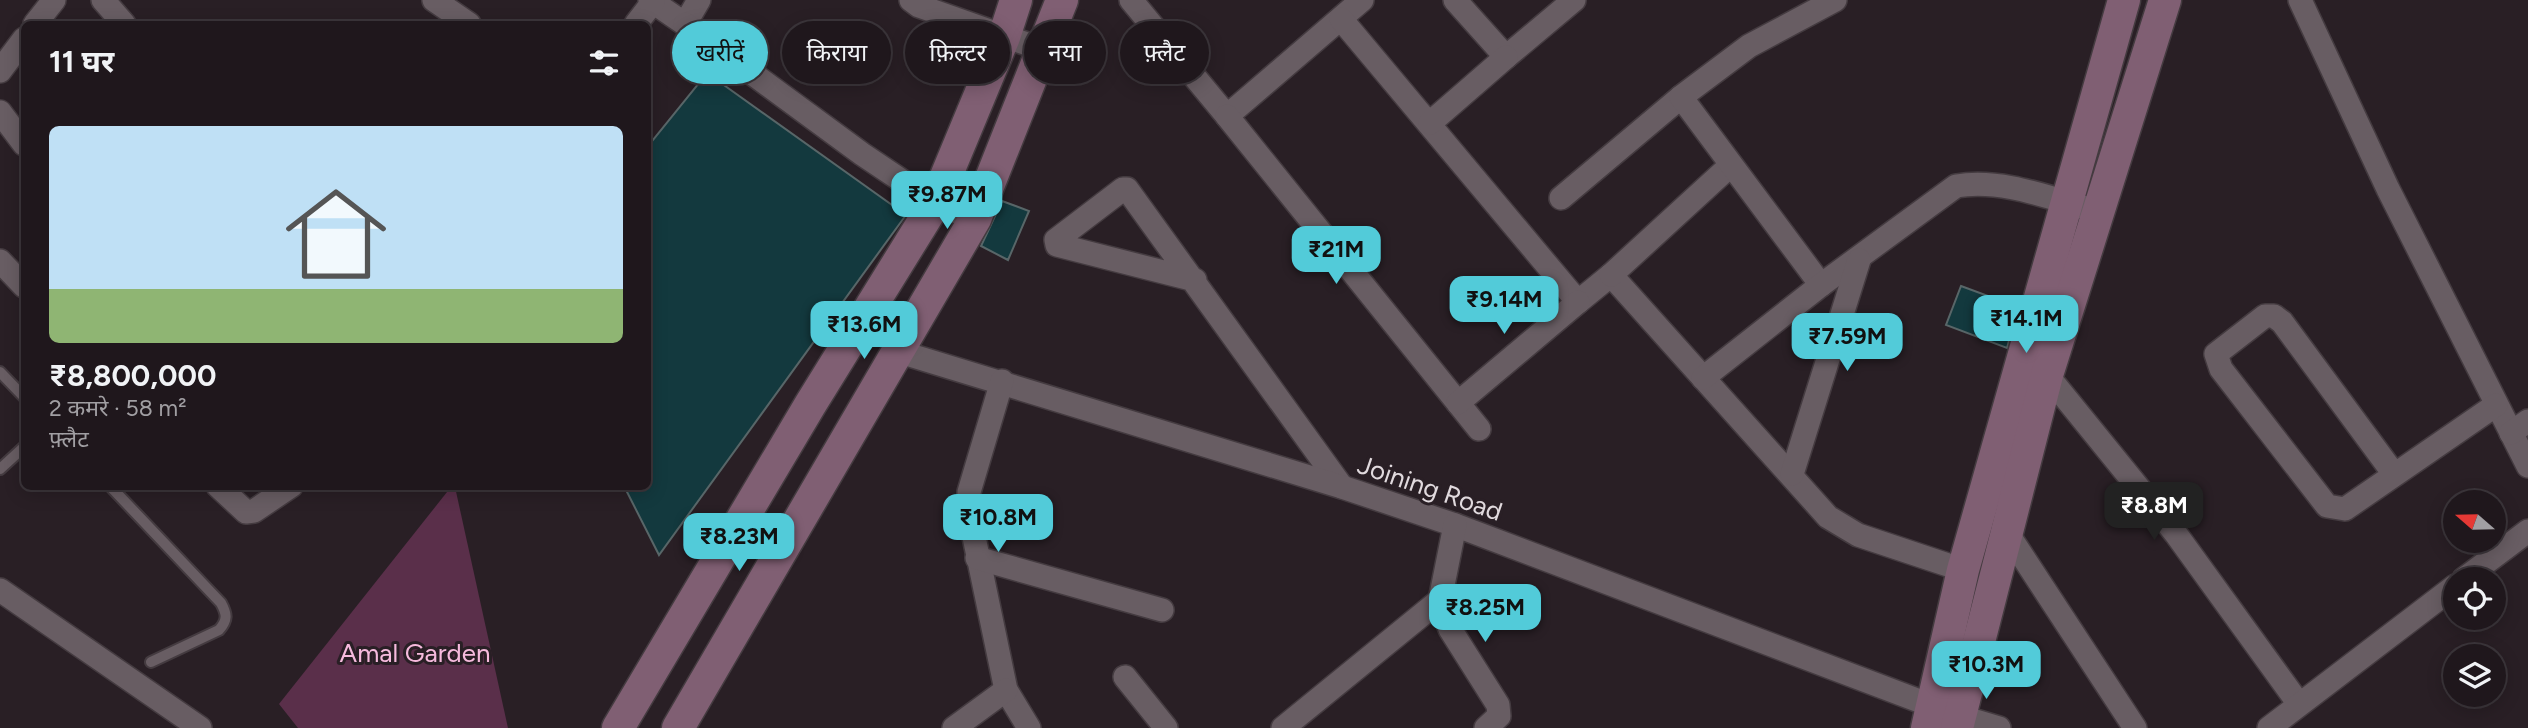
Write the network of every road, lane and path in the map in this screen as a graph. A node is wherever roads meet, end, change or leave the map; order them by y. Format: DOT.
graph roads {
  1 [pos="54,0"];
  2 [pos="103,0"];
  3 [pos="434,0"];
  4 [pos="699,0"];
  5 [pos="911,0"];
  6 [pos="1016,0"];
  7 [pos="1062,0"];
  8 [pos="1131,0"];
  9 [pos="1362,0"];
  10 [pos="1455,0"];
  11 [pos="1574,0"];
  12 [pos="1835,0"];
  13 [pos="2124,0"];
  14 [pos="2165,0"];
  15 [pos="2300,0"];
  16 [pos="652,1"];
  17 [pos="1341,19"];
  18 [pos="37,21"];
  19 [pos="121,21"];
  20 [pos="465,21"];
  21 [pos="638,21"];
  22 [pos="681,21"];
  23 [pos="687,21"];
  24 [pos="960,21"];
  25 [pos="1009,21"];
  26 [pos="1054,21"];
  27 [pos="21,43"];
  28 [pos="1506,57"];
  29 [pos="0,71"];
  30 [pos="767,84"];
  31 [pos="984,84"];
  32 [pos="1030,84"];
  33 [pos="1681,97"];
  34 [pos="0,112"];
  35 [pos="1227,116"];
  36 [pos="1430,123"];
  37 [pos="21,140"];
  38 [pos="1731,165"];
  39 [pos="1561,198"];
  40 [pos="934,203"];
  41 [pos="2066,203"];
  42 [pos="2097,211"];
  43 [pos="975,219"];
  44 [pos="1859,260"];
  45 [pos="0,261"];
  46 [pos="1611,275"];
  47 [pos="1195,280"];
  48 [pos="21,283"];
  49 [pos="1821,285"];
  50 [pos="1578,302"];
  51 [pos="900,352"];
  52 [pos="2034,369"];
  53 [pos="0,372"];
  54 [pos="1703,378"];
  55 [pos="1002,381"];
  56 [pos="21,394"];
  57 [pos="1458,402"];
  58 [pos="810,405"];
  59 [pos="2496,405"];
  60 [pos="2519,427"];
  61 [pos="1479,429"];
  62 [pos="853,431"];
  63 [pos="21,450"];
  64 [pos="2528,466"];
  65 [pos="0,469"];
  66 [pos="1792,474"];
  67 [pos="2394,474"];
  68 [pos="1342,487"];
  69 [pos="114,490"];
  70 [pos="222,490"];
  71 [pos="285,490"];
  72 [pos="1455,525"];
  73 [pos="2006,531"];
  74 [pos="2528,531"];
  75 [pos="731,537"];
  76 [pos="976,558"];
  77 [pos="775,565"];
  78 [pos="2480,567"];
  79 [pos="1963,570"];
  80 [pos="0,590"];
  81 [pos="2443,595"];
  82 [pos="1440,600"];
  83 [pos="1162,610"];
  84 [pos="151,663"];
  85 [pos="1125,677"];
  86 [pos="1006,690"];
  87 [pos="2299,704"];
  88 [pos="1948,721"];
  89 [pos="200,728"];
  90 [pos="618,728"];
  91 [pos="678,728"];
  92 [pos="954,728"];
  93 [pos="1029,728"];
  94 [pos="1166,728"];
  95 [pos="1283,728"];
  96 [pos="1486,728"];
  97 [pos="1999,728"];
  98 [pos="2135,728"];
  99 [pos="2269,728"];
  1 -- 18 [label="street"];
  2 -- 19 [label="street"];
  3 -- 20 [label="street"];
  4 -- 23 [label="street"];
  5 -- 24 [label="street"];
  6 -- 25 [label="street"];
  7 -- 26 [label="street"];
  8 -- 35 [label="street"];
  9 -- 17 [label="street"];
  10 -- 28 [label="street"];
  11 -- 28 [label="street"];
  12 -- 33 [label="street"];
  13 -- 41 [label="street"];
  14 -- 42 [label="street"];
  15 -- 59 [label="street"];
  16 -- 21 [label="street"];
  16 -- 22 [label="street"];
  17 -- 35 [label="street"];
  17 -- 36 [label="street"];
  27 -- 29 [label="street"];
  28 -- 36 [label="street"];
  30 -- 40 [label="street"];
  31 -- 40 [label="street"];
  32 -- 43 [label="street"];
  33 -- 38 [label="street"];
  33 -- 39 [label="street"];
  34 -- 37 [label="street"];
  35 -- 57 [label="street"];
  36 -- 50 [label="street"];
  38 -- 46 [label="street"];
  38 -- 49 [label="street"];
  40 -- 43 [label="street"];
  40 -- 58 [label="street"];
  41 -- 42 [label="street"];
  41 -- 44 [label="street"];
  41 -- 52 [label="street"];
  42 -- 52 [label="street"];
  43 -- 51 [label="street"];
  44 -- 49 [label="street"];
  44 -- 66 [label="street"];
  45 -- 48 [label="street"];
  46 -- 50 [label="street"];
  46 -- 54 [label="street"];
  47 -- 47 [label="street"];
  47 -- 68 [label="street"];
  49 -- 54 [label="street"];
  50 -- 57 [label="street"];
  51 -- 55 [label="street, Joining Road"];
  51 -- 62 [label="street"];
  52 -- 73 [label="street"];
  52 -- 79 [label="street"];
  52 -- 87 [label="street"];
  53 -- 56 [label="lane"];
  54 -- 66 [label="street"];
  55 -- 68 [label="street, Joining Road"];
  55 -- 76 [label="street"];
  57 -- 61 [label="street"];
  58 -- 62 [label="street"];
  58 -- 75 [label="street"];
  59 -- 60 [label="street"];
  59 -- 67 [label="street"];
  60 -- 64 [label="street"];
  62 -- 77 [label="street"];
  63 -- 65 [label="lane"];
  66 -- 79 [label="street"];
  67 -- 67 [label="street"];
  68 -- 72 [label="street, Joining Road"];
  69 -- 84 [label="lane"];
  70 -- 71 [label="street"];
  72 -- 82 [label="street"];
  72 -- 88 [label="street, Joining Road"];
  73 -- 88 [label="street"];
  73 -- 98 [label="street"];
  74 -- 78 [label="street"];
  75 -- 77 [label="street"];
  75 -- 90 [label="street"];
  76 -- 83 [label="street"];
  76 -- 86 [label="street"];
  77 -- 91 [label="street"];
  79 -- 88 [label="street"];
  80 -- 89 [label="street"];
  81 -- 87 [label="street"];
  82 -- 95 [label="street"];
  82 -- 96 [label="street"];
  85 -- 94 [label="street"];
  86 -- 92 [label="street"];
  86 -- 93 [label="street"];
  87 -- 99 [label="street"];
  88 -- 97 [label="street, Joining Road"];
}
